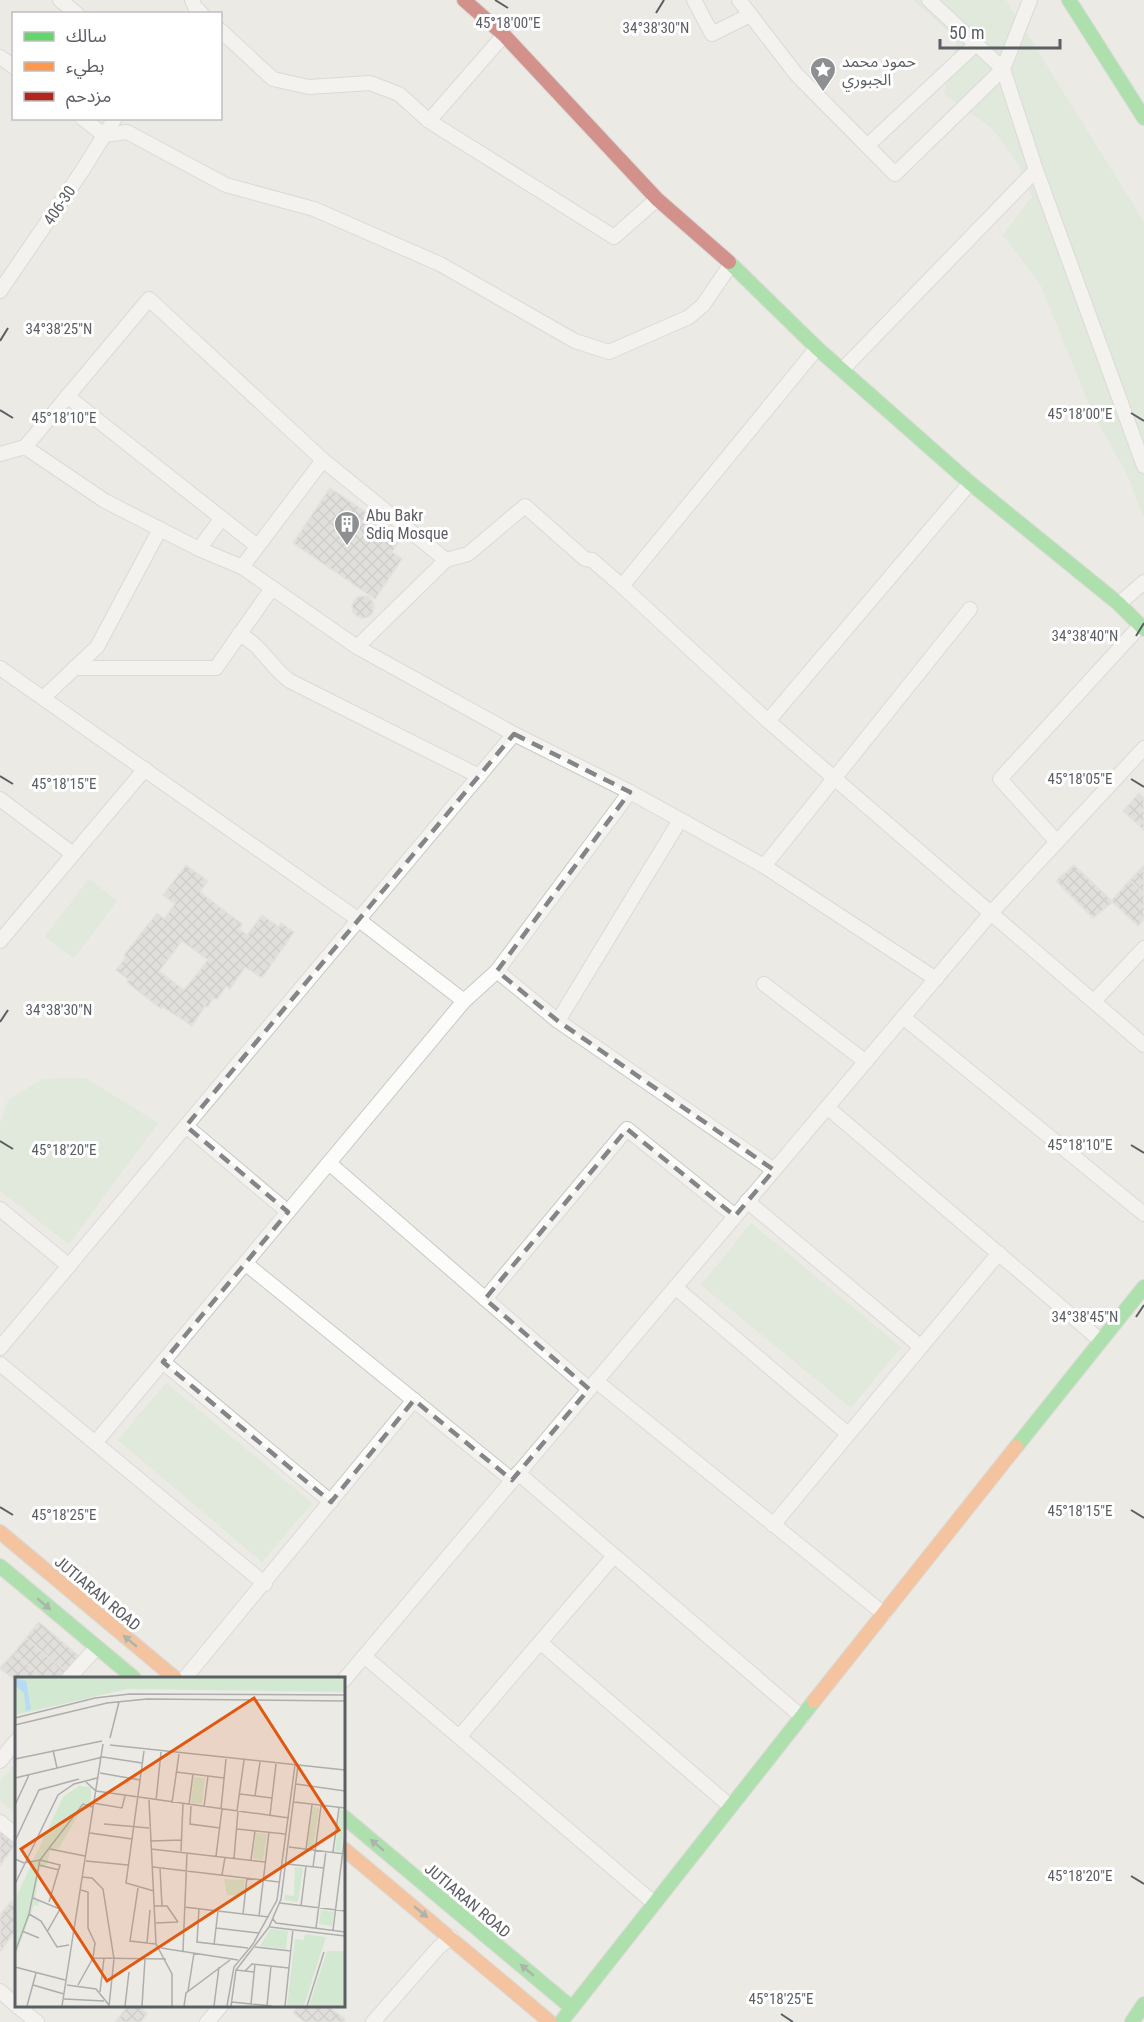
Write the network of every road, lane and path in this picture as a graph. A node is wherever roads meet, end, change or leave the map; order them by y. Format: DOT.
graph roads {
  1 [pos="60,0"];
  2 [pos="464,0"];
  3 [pos="694,0"];
  4 [pos="739,0"];
  5 [pos="929,0"];
  6 [pos="1030,0"];
  7 [pos="1069,0"];
  8 [pos="74,12"];
  9 [pos="750,15"];
  10 [pos="222,32"];
  11 [pos="504,35"];
  12 [pos="976,44"];
  13 [pos="0,57"];
  14 [pos="12,66"];
  15 [pos="1003,69"];
  16 [pos="1144,118"];
  17 [pos="85,120"];
  18 [pos="114,120"];
  19 [pos="429,121"];
  20 [pos="104,135"];
  21 [pos="867,146"];
  22 [pos="1036,170"];
  23 [pos="657,199"];
  24 [pos="731,264"];
  25 [pos="0,291"];
  26 [pos="817,348"];
  27 [pos="842,370"];
  28 [pos="68,396"];
  29 [pos="25,447"];
  30 [pos="0,454"];
  31 [pos="323,460"];
  32 [pos="1144,466"];
  33 [pos="970,483"];
  34 [pos="222,518"];
  35 [pos="160,529"];
  36 [pos="257,546"];
  37 [pos="199,549"];
  38 [pos="446,560"];
  39 [pos="242,567"];
  40 [pos="1144,582"];
  41 [pos="622,586"];
  42 [pos="272,588"];
  43 [pos="1119,604"];
  44 [pos="970,609"];
  45 [pos="1142,627"];
  46 [pos="239,634"];
  47 [pos="357,647"];
  48 [pos="0,668"];
  49 [pos="74,668"];
  50 [pos="43,698"];
  51 [pos="768,721"];
  52 [pos="514,734"];
  53 [pos="1144,748"];
  54 [pos="145,769"];
  55 [pos="479,776"];
  56 [pos="834,777"];
  57 [pos="630,792"];
  58 [pos="0,799"];
  59 [pos="681,820"];
  60 [pos="1057,842"];
  61 [pos="74,854"];
  62 [pos="764,866"];
  63 [pos="991,913"];
  64 [pos="359,920"];
  65 [pos="0,941"];
  66 [pos="1144,948"];
  67 [pos="497,971"];
  68 [pos="936,979"];
  69 [pos="764,984"];
  70 [pos="464,1001"];
  71 [pos="1094,1001"];
  72 [pos="903,1017"];
  73 [pos="558,1021"];
  74 [pos="1144,1045"];
  75 [pos="866,1062"];
  76 [pos="827,1107"];
  77 [pos="186,1126"];
  78 [pos="329,1163"];
  79 [pos="774,1170"];
  80 [pos="747,1202"];
  81 [pos="0,1209"];
  82 [pos="288,1212"];
  83 [pos="1144,1214"];
  84 [pos="735,1216"];
  85 [pos="999,1253"];
  86 [pos="245,1263"];
  87 [pos="69,1266"];
  88 [pos="675,1287"];
  89 [pos="1144,1287"];
  90 [pos="485,1299"];
  91 [pos="1101,1341"];
  92 [pos="921,1347"];
  93 [pos="0,1348"];
  94 [pos="163,1362"];
  95 [pos="0,1364"];
  96 [pos="592,1385"];
  97 [pos="414,1400"];
  98 [pos="848,1434"];
  99 [pos="95,1443"];
  100 [pos="515,1477"];
  101 [pos="331,1503"];
  102 [pos="773,1525"];
  103 [pos="0,1532"];
  104 [pos="614,1556"];
  105 [pos="0,1566"];
  106 [pos="265,1584"];
  107 [pos="884,1614"];
  108 [pos="541,1643"];
  109 [pos="96,1648"];
  110 [pos="364,1656"];
  111 [pos="70,1677"];
  112 [pos="133,1677"];
  113 [pos="174,1677"];
  114 [pos="186,1677"];
  115 [pos="345,1679"];
  116 [pos="802,1717"];
  117 [pos="459,1737"];
  118 [pos="15,1743"];
  119 [pos="0,1761"];
  120 [pos="730,1806"];
  121 [pos="345,1818"];
  122 [pos="0,1822"];
  123 [pos="15,1834"];
  124 [pos="345,1853"];
  125 [pos="654,1903"];
  126 [pos="451,1937"];
  127 [pos="0,1991"];
  128 [pos="15,2003"];
  129 [pos="1144,2004"];
  130 [pos="19,2007"];
  131 [pos="219,2007"];
  132 [pos="572,2008"];
  133 [pos="36,2022"];
  134 [pos="207,2022"];
  135 [pos="373,2022"];
  136 [pos="550,2022"];
  137 [pos="561,2022"];
  138 [pos="1132,2022"];
  1 -- 8 [label="street"];
  2 -- 11 [label="main road"];
  3 -- 9 [label="street"];
  4 -- 9 [label="street"];
  5 -- 12 [label="street"];
  6 -- 15 [label="street"];
  7 -- 16 [label="main road"];
  9 -- 21 [label="street"];
  10 -- 19 [label="street"];
  11 -- 19 [label="street"];
  11 -- 23 [label="main road"];
  12 -- 15 [label="street"];
  12 -- 21 [label="street"];
  13 -- 14 [label="street"];
  15 -- 21 [label="street"];
  15 -- 22 [label="street"];
  17 -- 20 [label="street"];
  18 -- 20 [label="street, 406-30"];
  19 -- 23 [label="street"];
  20 -- 24 [label="street"];
  20 -- 25 [label="street, 406-30"];
  22 -- 27 [label="street"];
  22 -- 32 [label="street"];
  23 -- 24 [label="main road"];
  24 -- 26 [label="main road"];
  26 -- 27 [label="main road"];
  26 -- 41 [label="street"];
  27 -- 33 [label="main road"];
  28 -- 29 [label="street"];
  28 -- 31 [label="street"];
  28 -- 34 [label="street"];
  29 -- 30 [label="street"];
  29 -- 35 [label="street"];
  31 -- 36 [label="street"];
  31 -- 38 [label="street"];
  33 -- 43 [label="main road"];
  33 -- 51 [label="street"];
  34 -- 36 [label="street"];
  34 -- 37 [label="street"];
  35 -- 37 [label="street"];
  35 -- 49 [label="street"];
  36 -- 39 [label="street"];
  37 -- 39 [label="street"];
  38 -- 41 [label="street"];
  38 -- 47 [label="street"];
  39 -- 42 [label="street"];
  40 -- 43 [label="street"];
  41 -- 51 [label="street"];
  42 -- 46 [label="street"];
  42 -- 47 [label="street"];
  43 -- 45 [label="main road"];
  44 -- 56 [label="street"];
  45 -- 60 [label="street"];
  46 -- 49 [label="street"];
  46 -- 55 [label="street"];
  47 -- 52 [label="street"];
  48 -- 50 [label="street"];
  49 -- 50 [label="street"];
  50 -- 54 [label="street"];
  51 -- 56 [label="street"];
  52 -- 55 [label="street"];
  52 -- 57 [label="street"];
  53 -- 60 [label="street"];
  54 -- 61 [label="street"];
  54 -- 64 [label="street"];
  55 -- 64 [label="street"];
  56 -- 62 [label="street"];
  56 -- 63 [label="street"];
  57 -- 59 [label="street"];
  57 -- 67 [label="street"];
  58 -- 61 [label="street"];
  59 -- 62 [label="street"];
  59 -- 73 [label="street"];
  60 -- 63 [label="street"];
  61 -- 65 [label="street"];
  62 -- 68 [label="street"];
  63 -- 68 [label="street"];
  63 -- 71 [label="street"];
  64 -- 70 [label="street"];
  64 -- 77 [label="street"];
  66 -- 71 [label="street"];
  67 -- 70 [label="street"];
  67 -- 73 [label="street"];
  68 -- 72 [label="street"];
  69 -- 75 [label="street"];
  70 -- 78 [label="street"];
  71 -- 74 [label="street"];
  72 -- 75 [label="street"];
  72 -- 83 [label="street"];
  73 -- 79 [label="street"];
  75 -- 76 [label="street"];
  76 -- 79 [label="street"];
  76 -- 85 [label="street"];
  77 -- 82 [label="street"];
  77 -- 87 [label="street"];
  78 -- 82 [label="street"];
  78 -- 90 [label="street"];
  79 -- 80 [label="street"];
  80 -- 84 [label="street"];
  80 -- 92 [label="street"];
  81 -- 87 [label="street"];
  82 -- 86 [label="street"];
  84 -- 88 [label="street"];
  84 -- 90 [label="street"];
  85 -- 91 [label="street"];
  85 -- 92 [label="street"];
  86 -- 94 [label="street"];
  86 -- 97 [label="street"];
  87 -- 93 [label="street"];
  88 -- 96 [label="street"];
  88 -- 98 [label="street"];
  89 -- 91 [label="main road"];
  90 -- 96 [label="street"];
  91 -- 107 [label="main road"];
  92 -- 98 [label="street"];
  94 -- 99 [label="street"];
  94 -- 101 [label="street"];
  95 -- 99 [label="street"];
  96 -- 100 [label="street"];
  96 -- 102 [label="street"];
  97 -- 100 [label="street"];
  97 -- 101 [label="street"];
  98 -- 102 [label="street"];
  99 -- 106 [label="street"];
  100 -- 104 [label="street"];
  100 -- 110 [label="street"];
  101 -- 106 [label="street"];
  102 -- 107 [label="street"];
  113 -- 103 [label="main road, JUTIARAN ROAD, one-way"];
  104 -- 108 [label="street"];
  104 -- 116 [label="street"];
  105 -- 109 [label="main road, one-way"];
  106 -- 114 [label="street"];
  107 -- 116 [label="main road"];
  108 -- 117 [label="street"];
  108 -- 120 [label="street"];
  109 -- 111 [label="street"];
  109 -- 112 [label="main road"];
  110 -- 115 [label="street"];
  110 -- 117 [label="street"];
  116 -- 120 [label="main road"];
  117 -- 125 [label="street"];
  118 -- 119 [label="street"];
  120 -- 125 [label="main road"];
  132 -- 121 [label="main road, JUTIARAN ROAD, one-way"];
  122 -- 123 [label="street"];
  124 -- 126 [label="main road, one-way"];
  125 -- 132 [label="main road"];
  126 -- 135 [label="street"];
  126 -- 136 [label="main road"];
  127 -- 128 [label="street"];
  129 -- 138 [label="main road"];
  130 -- 133 [label="street"];
  131 -- 134 [label="street"];
  132 -- 137 [label="main road"];
}
